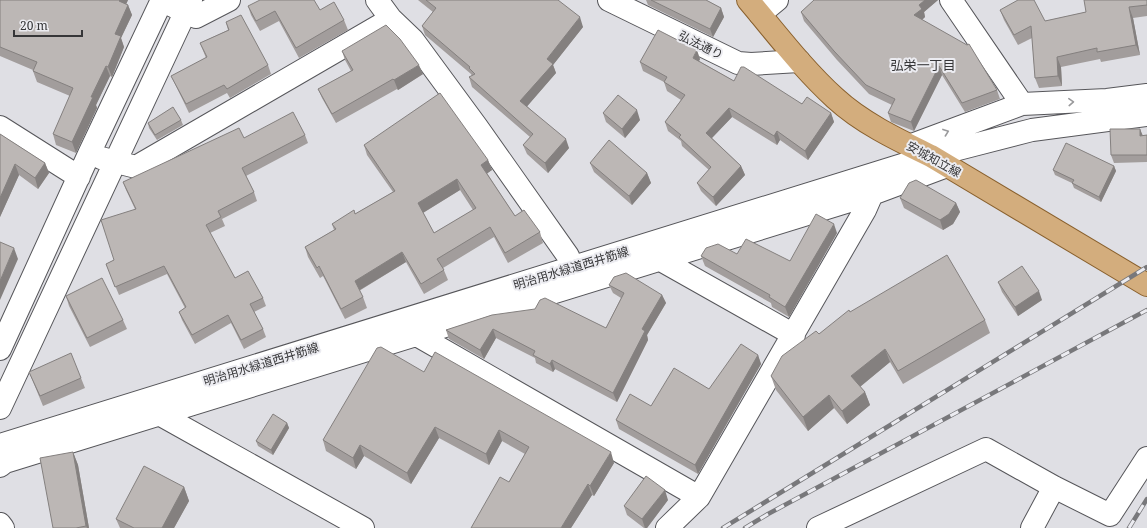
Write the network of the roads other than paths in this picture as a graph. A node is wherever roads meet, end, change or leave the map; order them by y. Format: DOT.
graph roads {
  1 [pos="162,0"];
  2 [pos="230,0"];
  3 [pos="377,0"];
  4 [pos="609,0"];
  5 [pos="776,0"];
  6 [pos="951,0"];
  7 [pos="188,6"];
  8 [pos="754,7"];
  9 [pos="391,19"];
  10 [pos="799,60"];
  11 [pos="1147,96"];
  12 [pos="1022,104"];
  13 [pos="1147,115"];
  14 [pos="0,127"];
  15 [pos="910,146"];
  16 [pos="89,154"];
  17 [pos="939,161"];
  18 [pos="116,162"];
  19 [pos="79,177"];
  20 [pos="872,194"];
  21 [pos="568,256"];
  22 [pos="659,258"];
  23 [pos="1147,284"];
  24 [pos="415,334"];
  25 [pos="794,335"];
  26 [pos="0,349"];
  27 [pos="0,408"];
  28 [pos="159,414"];
  29 [pos="0,445"];
  30 [pos="1147,458"];
  31 [pos="0,466"];
  32 [pos="1054,487"];
  33 [pos="699,497"];
  34 [pos="0,524"];
  35 [pos="2,528"];
  36 [pos="363,528"];
  37 [pos="667,528"];
  38 [pos="818,528"];
  39 [pos="1032,528"];
  1 -- 7 [label="street"];
  1 -- 16 [label="street"];
  2 -- 7 [label="street"];
  3 -- 9 [label="street"];
  4 -- 10 [label="street, 弘法通り"];
  5 -- 8 [label="street"];
  6 -- 12 [label="street"];
  7 -- 18 [label="street"];
  8 -- 10 [label="main road, 安城知立線"];
  9 -- 18 [label="street"];
  9 -- 21 [label="street"];
  10 -- 15 [label="main road, 安城知立線"];
  12 -- 11 [label="street, one-way"];
  15 -- 12 [label="street, one-way"];
  13 -- 17 [label="street, 明治用水緑道西井筋線"];
  14 -- 19 [label="street"];
  15 -- 17 [label="main road, 安城知立線"];
  16 -- 18 [label="street"];
  16 -- 19 [label="street"];
  17 -- 20 [label="street"];
  17 -- 23 [label="main road, 安城知立線"];
  17 -- 29 [label="street, 明治用水緑道西井筋線"];
  18 -- 27 [label="street"];
  19 -- 26 [label="street"];
  20 -- 22 [label="street"];
  20 -- 25 [label="street"];
  22 -- 24 [label="street"];
  22 -- 25 [label="street"];
  24 -- 28 [label="street"];
  24 -- 33 [label="street"];
  25 -- 33 [label="street"];
  28 -- 31 [label="street"];
  28 -- 36 [label="street"];
  30 -- 32 [label="street"];
  32 -- 38 [label="street"];
  32 -- 39 [label="street"];
  33 -- 37 [label="street"];
  34 -- 35 [label="street"];
}
